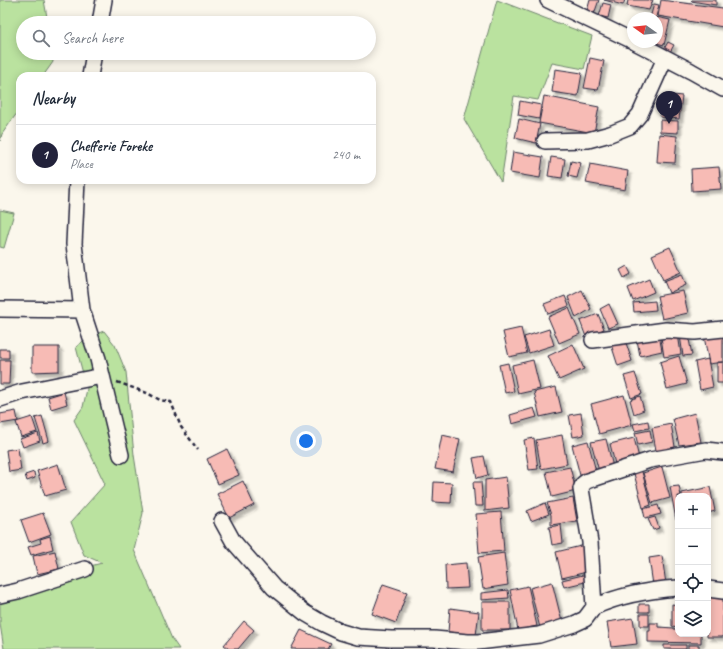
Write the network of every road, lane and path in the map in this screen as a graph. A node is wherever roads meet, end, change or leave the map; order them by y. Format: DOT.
graph roads {
  1 [pos="104,0"];
  2 [pos="548,0"];
  3 [pos="101,16"];
  4 [pos="627,38"];
  5 [pos="647,48"];
  6 [pos="665,58"];
  7 [pos="93,60"];
  8 [pos="91,72"];
  9 [pos="723,89"];
  10 [pos="545,142"];
  11 [pos="77,184"];
  12 [pos="0,309"];
  13 [pos="82,310"];
  14 [pos="723,329"];
  15 [pos="593,340"];
  16 [pos="102,376"];
  17 [pos="0,399"];
  18 [pos="198,450"];
  19 [pos="723,452"];
  20 [pos="120,455"];
  21 [pos="222,521"];
  22 [pos="85,569"];
  23 [pos="675,588"];
  24 [pos="711,589"];
  25 [pos="723,591"];
  26 [pos="0,595"];
  27 [pos="594,607"];
  1 -- 3 [label="street"];
  2 -- 4 [label="street"];
  5 -- 6 [label="street"];
  6 -- 9 [label="street"];
  6 -- 10 [label="street"];
  7 -- 8 [label="street"];
  11 -- 13 [label="street"];
  12 -- 13 [label="street"];
  13 -- 16 [label="street"];
  14 -- 15 [label="street"];
  16 -- 17 [label="street"];
  16 -- 18 [label="path"];
  16 -- 20 [label="street"];
  19 -- 27 [label="street"];
  21 -- 27 [label="street"];
  22 -- 26 [label="street"];
  23 -- 27 [label="street"];
  24 -- 25 [label="street"];
}
